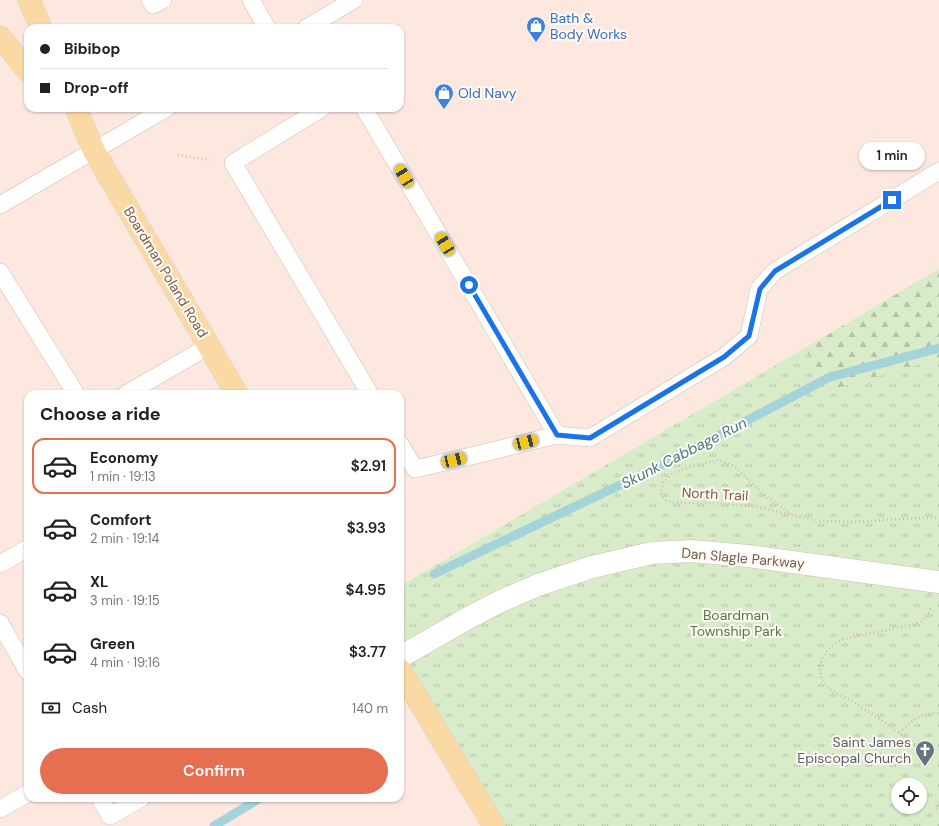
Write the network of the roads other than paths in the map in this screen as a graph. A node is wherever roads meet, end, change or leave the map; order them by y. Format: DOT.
graph roads {
  1 [pos="29,0"];
  2 [pos="150,0"];
  3 [pos="163,0"];
  4 [pos="251,0"];
  5 [pos="354,0"];
  6 [pos="39,24"];
  7 [pos="265,24"];
  8 [pos="315,24"];
  9 [pos="0,37"];
  10 [pos="24,66"];
  11 [pos="62,112"];
  12 [pos="78,112"];
  13 [pos="160,112"];
  14 [pos="316,112"];
  15 [pos="366,112"];
  16 [pos="94,151"];
  17 [pos="939,171"];
  18 [pos="0,205"];
  19 [pos="0,272"];
  20 [pos="209,346"];
  21 [pos="74,390"];
  22 [pos="133,390"];
  23 [pos="235,390"];
  24 [pos="368,390"];
  25 [pos="557,435"];
  26 [pos="404,451"];
  27 [pos="24,550"];
  28 [pos="0,564"];
  29 [pos="939,582"];
  30 [pos="0,623"];
  31 [pos="404,655"];
  32 [pos="24,665"];
  33 [pos="404,677"];
  34 [pos="24,795"];
  35 [pos="102,802"];
  36 [pos="135,802"];
  37 [pos="0,809"];
  38 [pos="494,826"];
  1 -- 6 [label="main road"];
  2 -- 3 [label="lane"];
  4 -- 7 [label="lane"];
  5 -- 8 [label="lane"];
  9 -- 10 [label="main road"];
  11 -- 16 [label="main road, Boardman Poland Road"];
  12 -- 16 [label="main road, Boardman Poland Road"];
  13 -- 16 [label="lane"];
  14 -- 24 [label="lane"];
  15 -- 25 [label="lane"];
  16 -- 18 [label="lane"];
  16 -- 20 [label="main road, Boardman Poland Road"];
  17 -- 25 [label="lane"];
  19 -- 21 [label="lane"];
  20 -- 22 [label="lane"];
  20 -- 23 [label="main road, Boardman Poland Road"];
  25 -- 26 [label="lane"];
  27 -- 28 [label="lane"];
  29 -- 31 [label="street, Dan Slagle Parkway"];
  30 -- 32 [label="lane"];
  33 -- 38 [label="main road"];
  34 -- 37 [label="lane"];
  35 -- 36 [label="lane"];
}
